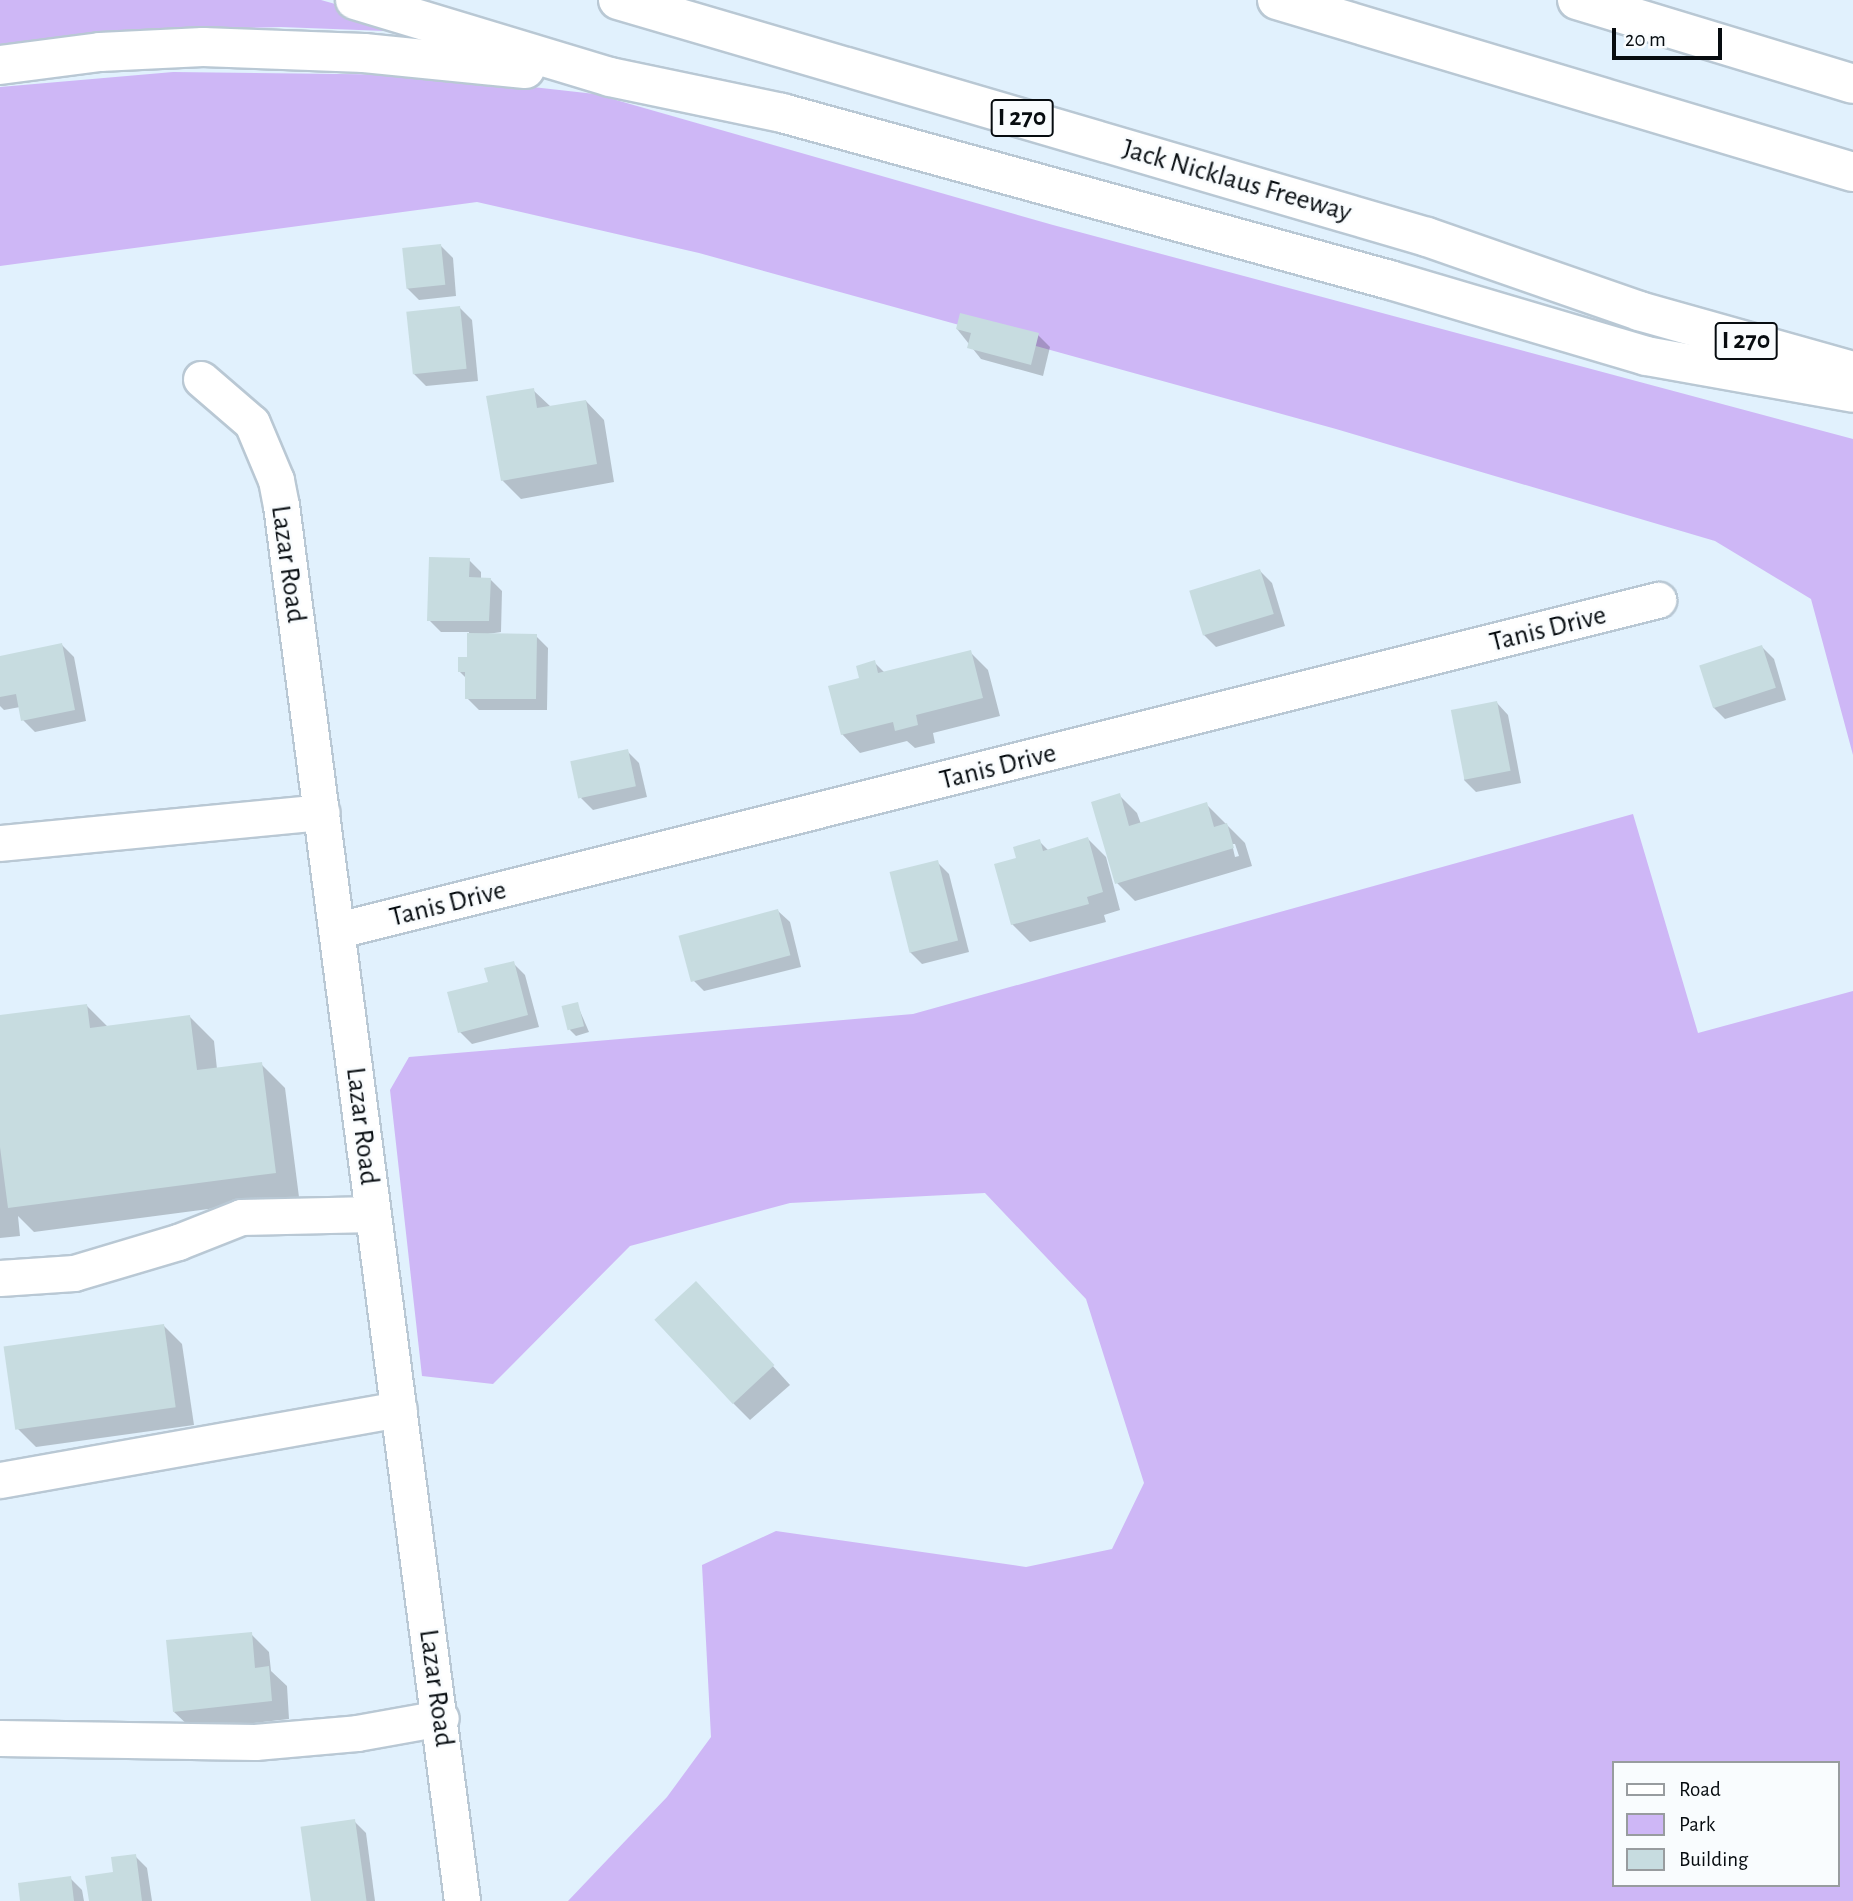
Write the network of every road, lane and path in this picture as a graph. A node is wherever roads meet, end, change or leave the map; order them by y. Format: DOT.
graph roads {
  1 [pos="355,0"];
  2 [pos="618,0"];
  3 [pos="1277,0"];
  4 [pos="1577,0"];
  5 [pos="0,65"];
  6 [pos="610,77"];
  7 [pos="1853,84"];
  8 [pos="1853,172"];
  9 [pos="1853,371"];
  10 [pos="201,379"];
  11 [pos="1853,393"];
  12 [pos="1658,600"];
  13 [pos="322,812"];
  14 [pos="0,843"];
  15 [pos="338,930"];
  16 [pos="373,1213"];
  17 [pos="0,1278"];
  18 [pos="399,1409"];
  19 [pos="0,1480"];
  20 [pos="441,1718"];
  21 [pos="0,1738"];
  22 [pos="462,1901"];
  1 -- 6 [label="highway"];
  2 -- 9 [label="highway, Jack Nicklaus Freeway / I 270"];
  3 -- 8 [label="highway"];
  4 -- 7 [label="highway"];
  5 -- 6 [label="highway"];
  6 -- 11 [label="highway"];
  10 -- 13 [label="street, Lazar Road"];
  12 -- 15 [label="street, Tanis Drive"];
  13 -- 14 [label="street"];
  13 -- 15 [label="street, Lazar Road"];
  15 -- 16 [label="street, Lazar Road"];
  16 -- 17 [label="street"];
  16 -- 18 [label="street, Lazar Road"];
  18 -- 19 [label="street"];
  18 -- 20 [label="street, Lazar Road"];
  20 -- 21 [label="street"];
  20 -- 22 [label="street, Lazar Road"];
}
